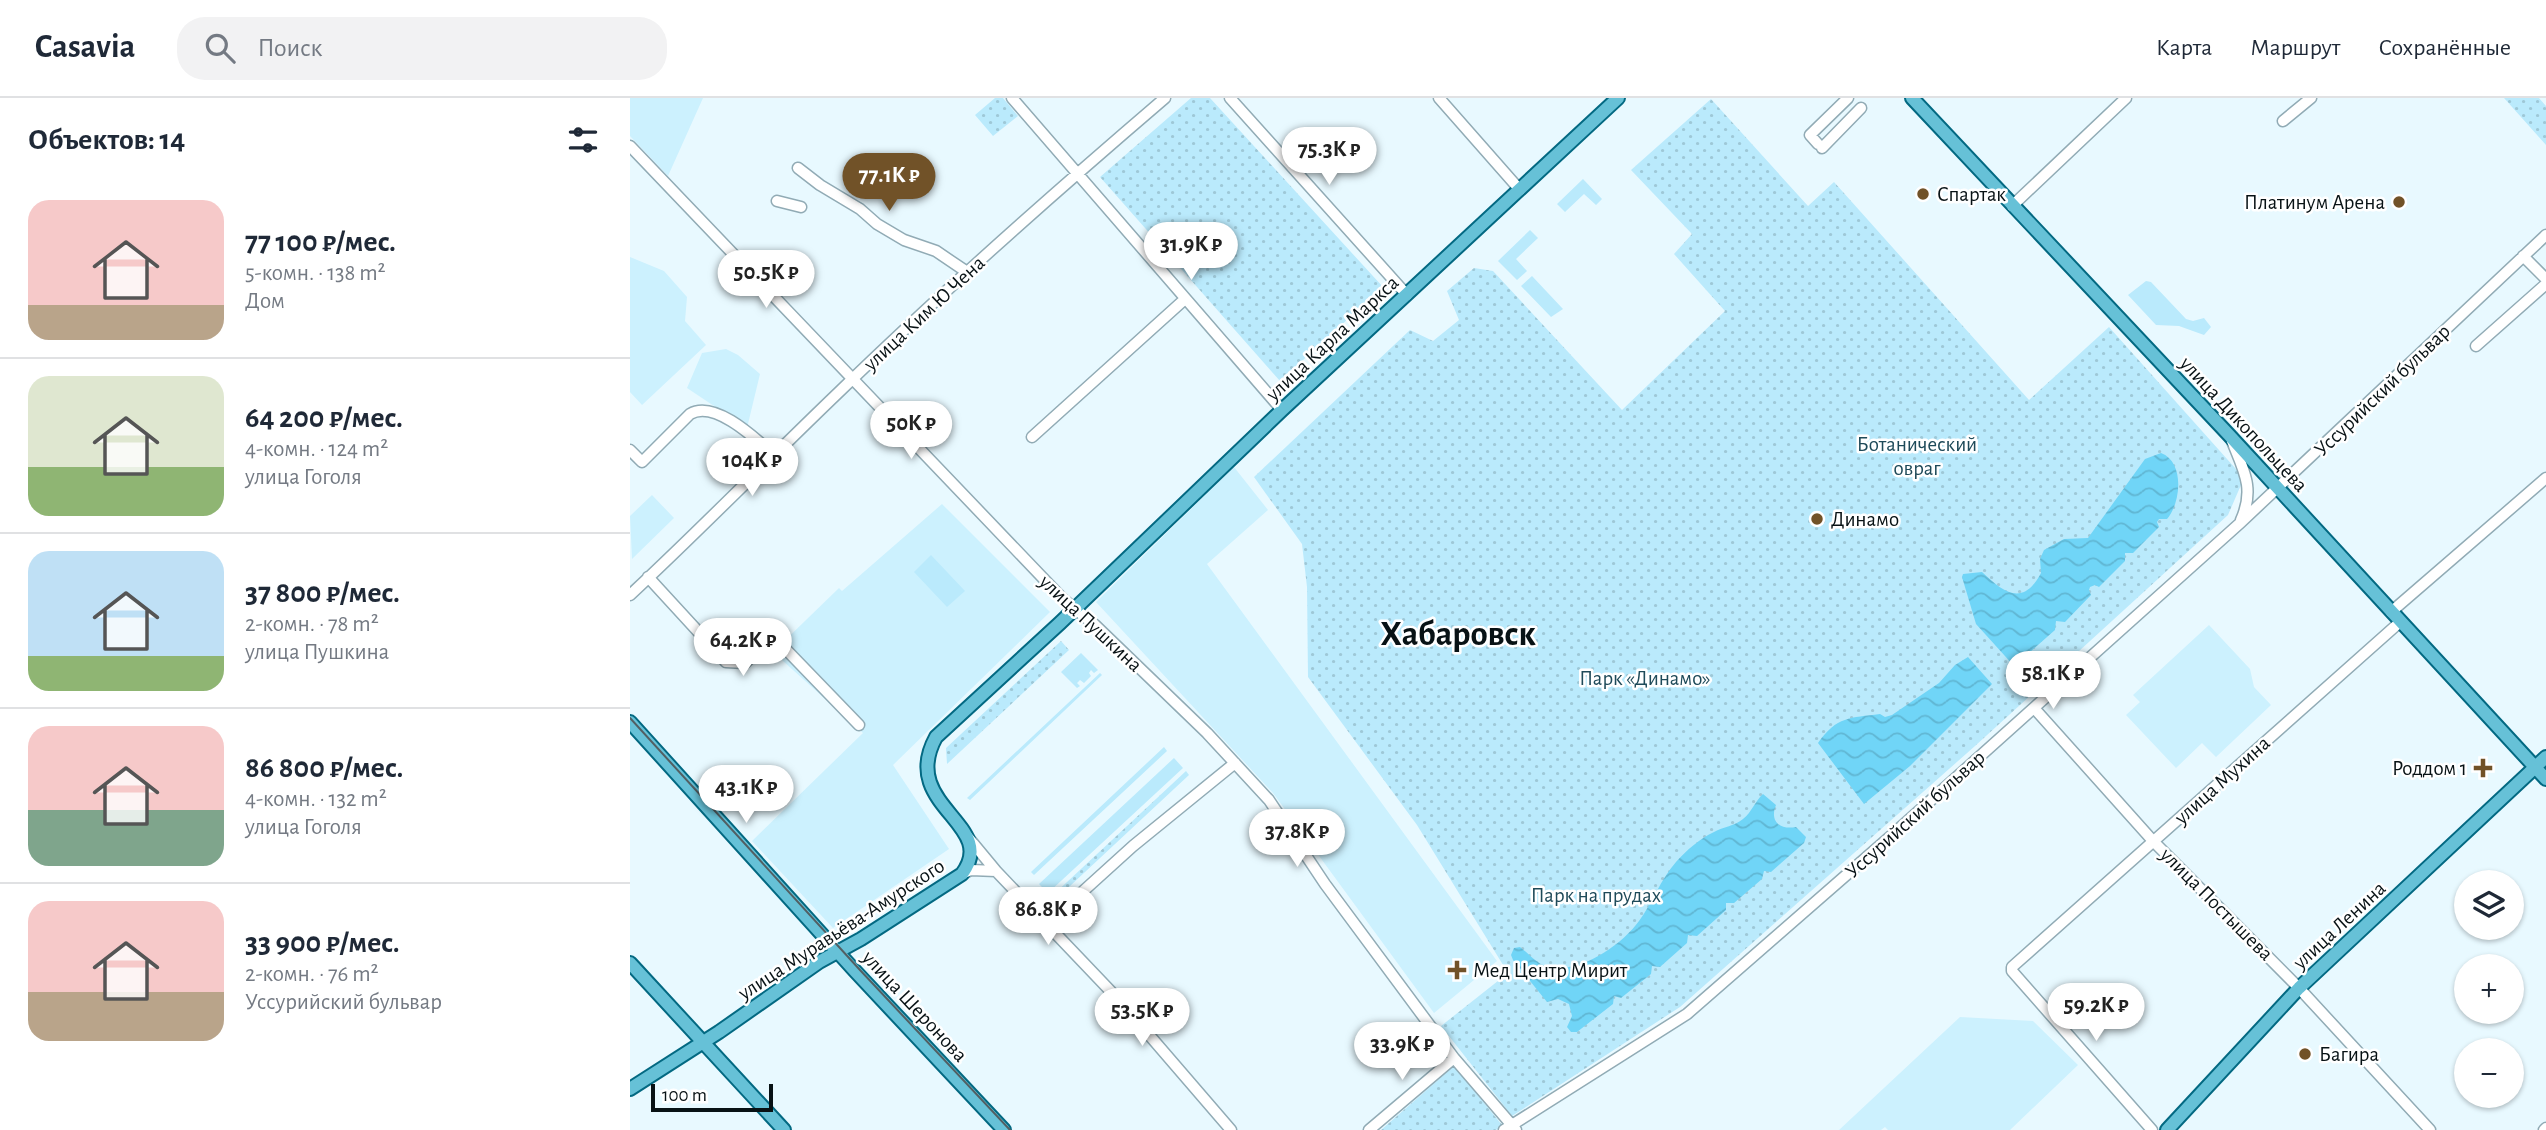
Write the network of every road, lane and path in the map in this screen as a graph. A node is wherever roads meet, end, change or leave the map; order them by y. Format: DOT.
graph roads {
  1 [pos="1012,98"];
  2 [pos="1165,98"];
  3 [pos="1230,98"];
  4 [pos="1439,98"];
  5 [pos="1618,98"];
  6 [pos="1848,98"];
  7 [pos="1912,98"];
  8 [pos="2126,98"];
  9 [pos="2311,98"];
  10 [pos="1861,108"];
  11 [pos="1832,113"];
  12 [pos="2283,121"];
  13 [pos="1844,126"];
  14 [pos="630,146"];
  15 [pos="798,168"];
  16 [pos="1076,173"];
  17 [pos="1520,190"];
  18 [pos="777,201"];
  19 [pos="2012,206"];
  20 [pos="801,207"];
  21 [pos="2546,235"];
  22 [pos="2523,256"];
  23 [pos="967,272"];
  24 [pos="2546,279"];
  25 [pos="2546,284"];
  26 [pos="1407,295"];
  27 [pos="1185,299"];
  28 [pos="2476,346"];
  29 [pos="853,378"];
  30 [pos="1282,410"];
  31 [pos="2229,435"];
  32 [pos="1032,437"];
  33 [pos="630,450"];
  34 [pos="774,455"];
  35 [pos="2546,478"];
  36 [pos="2277,489"];
  37 [pos="2239,524"];
  38 [pos="648,577"];
  39 [pos="630,594"];
  40 [pos="1075,609"];
  41 [pos="2395,617"];
  42 [pos="2034,708"];
  43 [pos="630,722"];
  44 [pos="859,725"];
  45 [pos="2546,757"];
  46 [pos="1235,763"];
  47 [pos="2535,767"];
  48 [pos="2546,779"];
  49 [pos="965,833"];
  50 [pos="2153,841"];
  51 [pos="996,871"];
  52 [pos="961,874"];
  53 [pos="1048,923"];
  54 [pos="838,952"];
  55 [pos="630,963"];
  56 [pos="2300,988"];
  57 [pos="704,1043"];
  58 [pos="1454,1058"];
  59 [pos="630,1089"];
  60 [pos="1510,1128"];
  61 [pos="784,1130"];
  62 [pos="1004,1130"];
  63 [pos="1231,1130"];
  64 [pos="1369,1130"];
  65 [pos="2152,1130"];
  66 [pos="2167,1130"];
  67 [pos="2430,1130"];
  1 -- 16 [label="street"];
  2 -- 16 [label="street, улица Ким Ю Чена"];
  3 -- 26 [label="street"];
  4 -- 17 [label="street"];
  5 -- 17 [label="main road, улица Карла Маркса"];
  6 -- 11 [label="street"];
  7 -- 19 [label="main road, улица Дикопольцева"];
  8 -- 19 [label="street"];
  9 -- 12 [label="street"];
  10 -- 13 [label="street"];
  11 -- 13 [label="street"];
  11 -- 13 [label="street"];
  14 -- 29 [label="street, улица Пушкина"];
  15 -- 23 [label="street"];
  16 -- 23 [label="street, улица Ким Ю Чена"];
  16 -- 27 [label="street"];
  17 -- 26 [label="main road, улица Карла Маркса"];
  18 -- 20 [label="street"];
  19 -- 31 [label="main road, улица Дикопольцева"];
  21 -- 22 [label="street, Уссурийский бульвар"];
  22 -- 24 [label="street"];
  22 -- 36 [label="street, Уссурийский бульвар"];
  23 -- 29 [label="street, улица Ким Ю Чена"];
  25 -- 28 [label="street"];
  26 -- 30 [label="main road, улица Карла Маркса"];
  27 -- 30 [label="street"];
  27 -- 32 [label="street"];
  29 -- 34 [label="street, улица Ким Ю Чена"];
  29 -- 40 [label="street, улица Пушкина"];
  30 -- 40 [label="main road, улица Карла Маркса"];
  31 -- 36 [label="main road, улица Дикопольцева"];
  31 -- 37 [label="street"];
  33 -- 34 [label="street"];
  34 -- 38 [label="street, улица Ким Ю Чена"];
  35 -- 41 [label="street, улица Мухина"];
  36 -- 37 [label="street, Уссурийский бульвар"];
  36 -- 41 [label="main road, улица Дикопольцева"];
  37 -- 42 [label="street, Уссурийский бульвар"];
  38 -- 39 [label="street, улица Ким Ю Чена"];
  38 -- 44 [label="street"];
  40 -- 46 [label="street, улица Пушкина"];
  40 -- 49 [label="main road"];
  41 -- 47 [label="main road, улица Дикопольцева"];
  41 -- 50 [label="street, улица Мухина"];
  42 -- 50 [label="street, улица Постышева"];
  42 -- 60 [label="street, Уссурийский бульвар"];
  43 -- 54 [label="main road, улица Шеронова"];
  45 -- 47 [label="main road, улица Ленина"];
  46 -- 53 [label="street"];
  46 -- 58 [label="street, улица Пушкина"];
  47 -- 48 [label="main road, улица Дикопольцева"];
  47 -- 56 [label="main road, улица Ленина"];
  49 -- 51 [label="street"];
  49 -- 52 [label="main road, улица Муравьёва-Амурского"];
  50 -- 56 [label="street, улица Постышева"];
  50 -- 65 [label="street, улица Мухина"];
  51 -- 52 [label="street"];
  51 -- 53 [label="street"];
  52 -- 54 [label="main road, улица Муравьёва-Амурского"];
  53 -- 63 [label="street"];
  54 -- 57 [label="main road, улица Муравьёва-Амурского"];
  54 -- 62 [label="main road, улица Шеронова"];
  55 -- 57 [label="main road"];
  56 -- 66 [label="main road, улица Ленина"];
  56 -- 67 [label="street, улица Постышева"];
  57 -- 59 [label="main road, улица Муравьёва-Амурского"];
  57 -- 61 [label="main road"];
  58 -- 60 [label="street, улица Пушкина"];
  58 -- 64 [label="street"];
}
